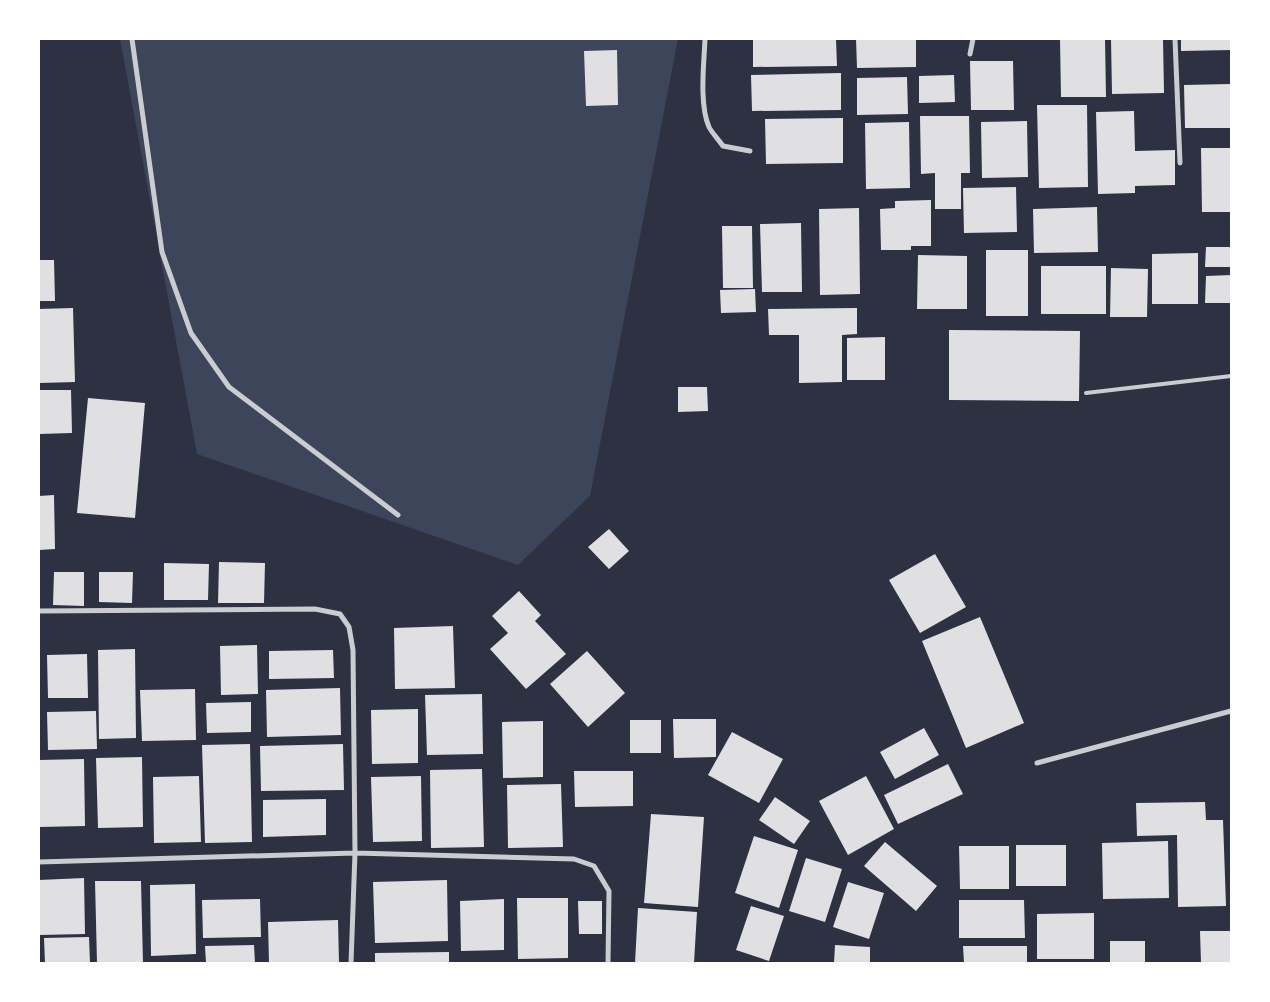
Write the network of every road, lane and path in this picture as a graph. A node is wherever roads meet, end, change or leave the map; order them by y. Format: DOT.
graph roads {
  1 [pos="132,39"];
  2 [pos="705,39"];
  3 [pos="973,39"];
  4 [pos="1175,39"];
  5 [pos="970,54"];
  6 [pos="750,151"];
  7 [pos="1180,163"];
  8 [pos="1231,376"];
  9 [pos="1086,393"];
  10 [pos="398,515"];
  11 [pos="39,611"];
  12 [pos="1231,712"];
  13 [pos="1036,763"];
  14 [pos="355,853"];
  15 [pos="39,862"];
  16 [pos="351,963"];
  17 [pos="608,963"];
  1 -- 10 [label="street"];
  2 -- 6 [label="street"];
  3 -- 5 [label="street"];
  4 -- 7 [label="street"];
  8 -- 9 [label="lane"];
  11 -- 14 [label="street"];
  12 -- 13 [label="street"];
  14 -- 15 [label="street"];
  14 -- 16 [label="street"];
  14 -- 17 [label="street"];
}
